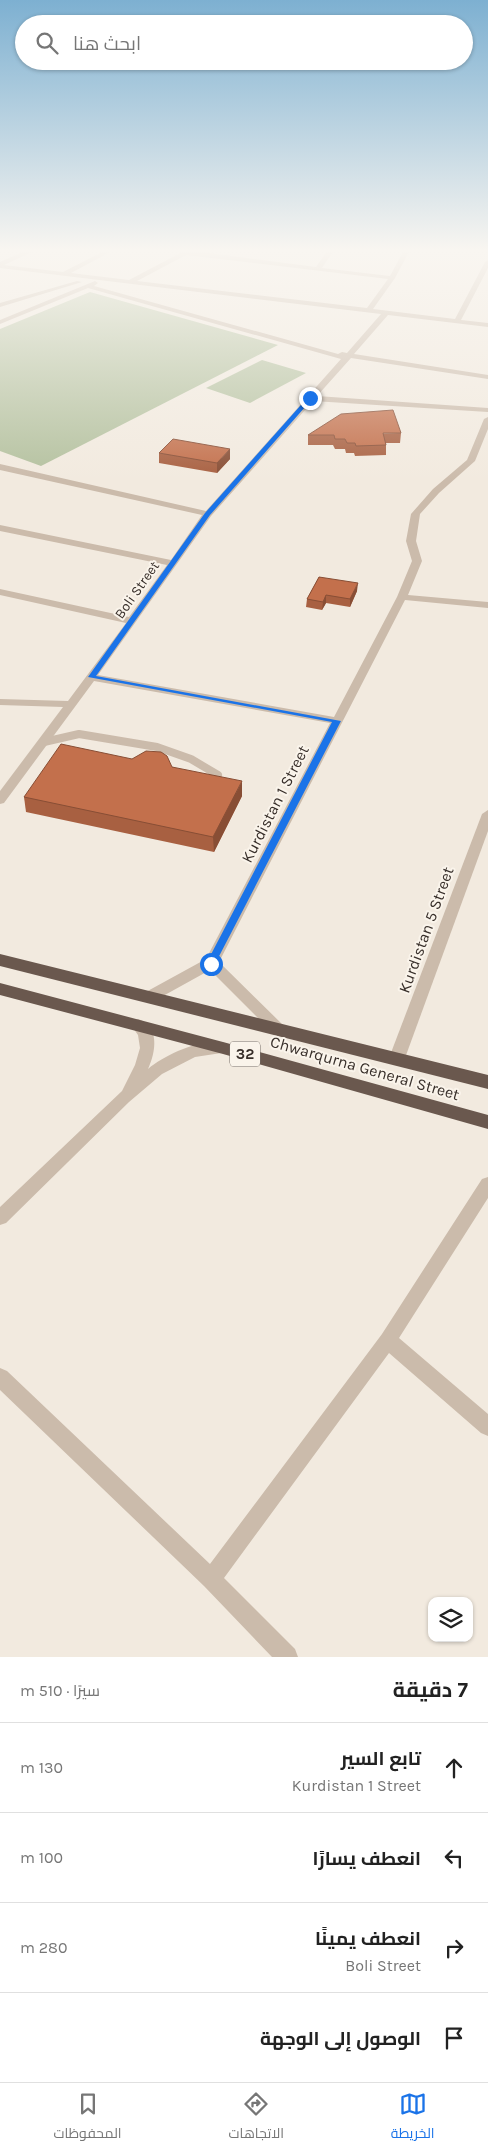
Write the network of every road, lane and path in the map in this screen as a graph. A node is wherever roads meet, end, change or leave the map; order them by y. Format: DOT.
graph roads {
  1 [pos="233,327"];
  2 [pos="373,327"];
  3 [pos="345,357"];
  4 [pos="488,376"];
  5 [pos="310,398"];
  6 [pos="488,410"];
  7 [pos="488,419"];
  8 [pos="0,467"];
  9 [pos="208,514"];
  10 [pos="0,528"];
  11 [pos="172,563"];
  12 [pos="0,592"];
  13 [pos="402,598"];
  14 [pos="488,605"];
  15 [pos="132,621"];
  16 [pos="91,677"];
  17 [pos="0,702"];
  18 [pos="71,704"];
  19 [pos="337,721"];
  20 [pos="44,742"];
  21 [pos="218,774"];
  22 [pos="0,800"];
  23 [pos="488,814"];
  24 [pos="0,960"];
  25 [pos="211,964"];
  26 [pos="0,989"];
  27 [pos="149,998"];
  28 [pos="138,1025"];
  29 [pos="279,1030"];
  30 [pos="223,1048"];
  31 [pos="397,1058"];
  32 [pos="488,1082"];
  33 [pos="124,1098"];
  34 [pos="488,1122"];
  35 [pos="488,1184"];
  36 [pos="0,1218"];
  37 [pos="388,1340"];
  38 [pos="0,1377"];
  39 [pos="488,1426"];
  40 [pos="211,1580"];
  41 [pos="287,1657"];
  1 -- 3 [label="street"];
  2 -- 3 [label="street, Boli Street"];
  3 -- 4 [label="street"];
  3 -- 5 [label="street, Boli Street"];
  5 -- 6 [label="street"];
  5 -- 9 [label="street, Boli Street"];
  7 -- 13 [label="street, Kurdistan 1 Street"];
  8 -- 9 [label="street"];
  9 -- 11 [label="street, Boli Street"];
  10 -- 11 [label="street"];
  11 -- 15 [label="street, Boli Street"];
  12 -- 15 [label="street"];
  13 -- 14 [label="street"];
  13 -- 19 [label="street, Kurdistan 1 Street"];
  15 -- 16 [label="street, Boli Street"];
  16 -- 18 [label="street, Boli Street"];
  16 -- 19 [label="street"];
  17 -- 18 [label="street"];
  18 -- 20 [label="street, Boli Street"];
  19 -- 25 [label="street, Kurdistan 1 Street"];
  20 -- 21 [label="lane"];
  20 -- 22 [label="street, Boli Street"];
  23 -- 31 [label="street, Kurdistan 5 Street"];
  24 -- 27 [label="highway, Chwarqurna General Street / 32"];
  25 -- 27 [label="street"];
  25 -- 29 [label="street"];
  26 -- 28 [label="highway, Chwarqurna General Street / 32"];
  27 -- 29 [label="highway, Chwarqurna General Street / 32"];
  28 -- 30 [label="highway, Chwarqurna General Street / 32"];
  28 -- 33 [label="street"];
  29 -- 31 [label="highway, Chwarqurna General Street / 32"];
  30 -- 33 [label="street"];
  30 -- 34 [label="highway, Chwarqurna General Street / 32"];
  31 -- 32 [label="highway, Chwarqurna General Street / 32"];
  33 -- 36 [label="street"];
  35 -- 37 [label="street"];
  37 -- 39 [label="street"];
  37 -- 40 [label="street"];
  38 -- 40 [label="street"];
  40 -- 41 [label="street"];
}
